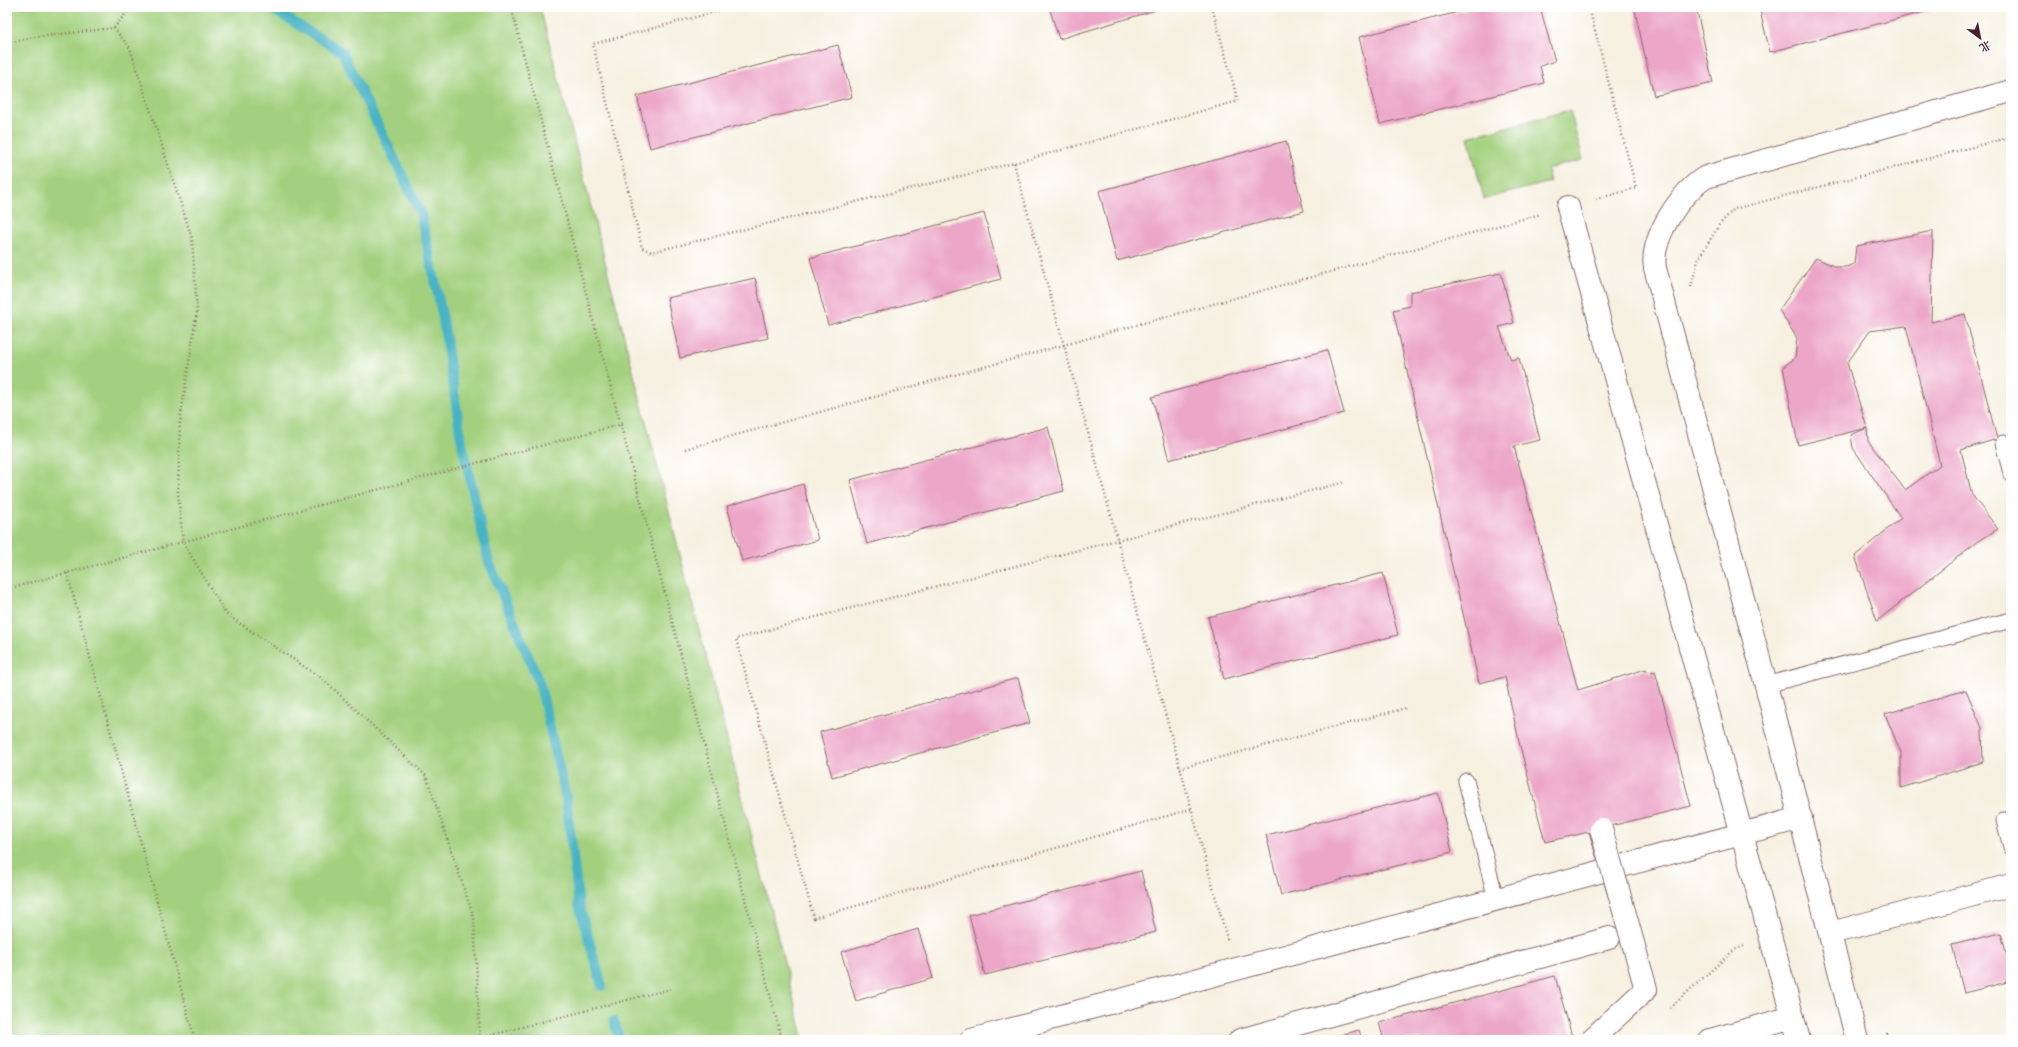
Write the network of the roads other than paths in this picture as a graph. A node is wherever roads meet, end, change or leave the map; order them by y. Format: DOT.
graph roads {
  1 [pos="2011,91"];
  2 [pos="1568,207"];
  3 [pos="2004,443"];
  4 [pos="2011,473"];
  5 [pos="2011,620"];
  6 [pos="1766,685"];
  7 [pos="1466,781"];
  8 [pos="1801,818"];
  9 [pos="2004,820"];
  10 [pos="1601,829"];
  11 [pos="1742,834"];
  12 [pos="2011,847"];
  13 [pos="2011,885"];
  14 [pos="1496,899"];
  15 [pos="1831,933"];
  16 [pos="1609,938"];
  17 [pos="1793,1017"];
  18 [pos="971,1040"];
  19 [pos="1240,1040"];
  20 [pos="1591,1040"];
  21 [pos="1710,1040"];
  22 [pos="1799,1040"];
  23 [pos="1857,1040"];
  1 -- 6 [label="street"];
  2 -- 11 [label="street"];
  3 -- 4 [label="lane"];
  5 -- 6 [label="lane"];
  6 -- 8 [label="street"];
  7 -- 14 [label="lane"];
  8 -- 11 [label="street"];
  8 -- 15 [label="street"];
  9 -- 12 [label="lane"];
  10 -- 20 [label="street, bridge"];
  11 -- 14 [label="street"];
  11 -- 17 [label="street"];
  13 -- 15 [label="street"];
  14 -- 18 [label="street"];
  15 -- 23 [label="street"];
  16 -- 19 [label="street"];
  17 -- 21 [label="street"];
  17 -- 22 [label="street"];
}
